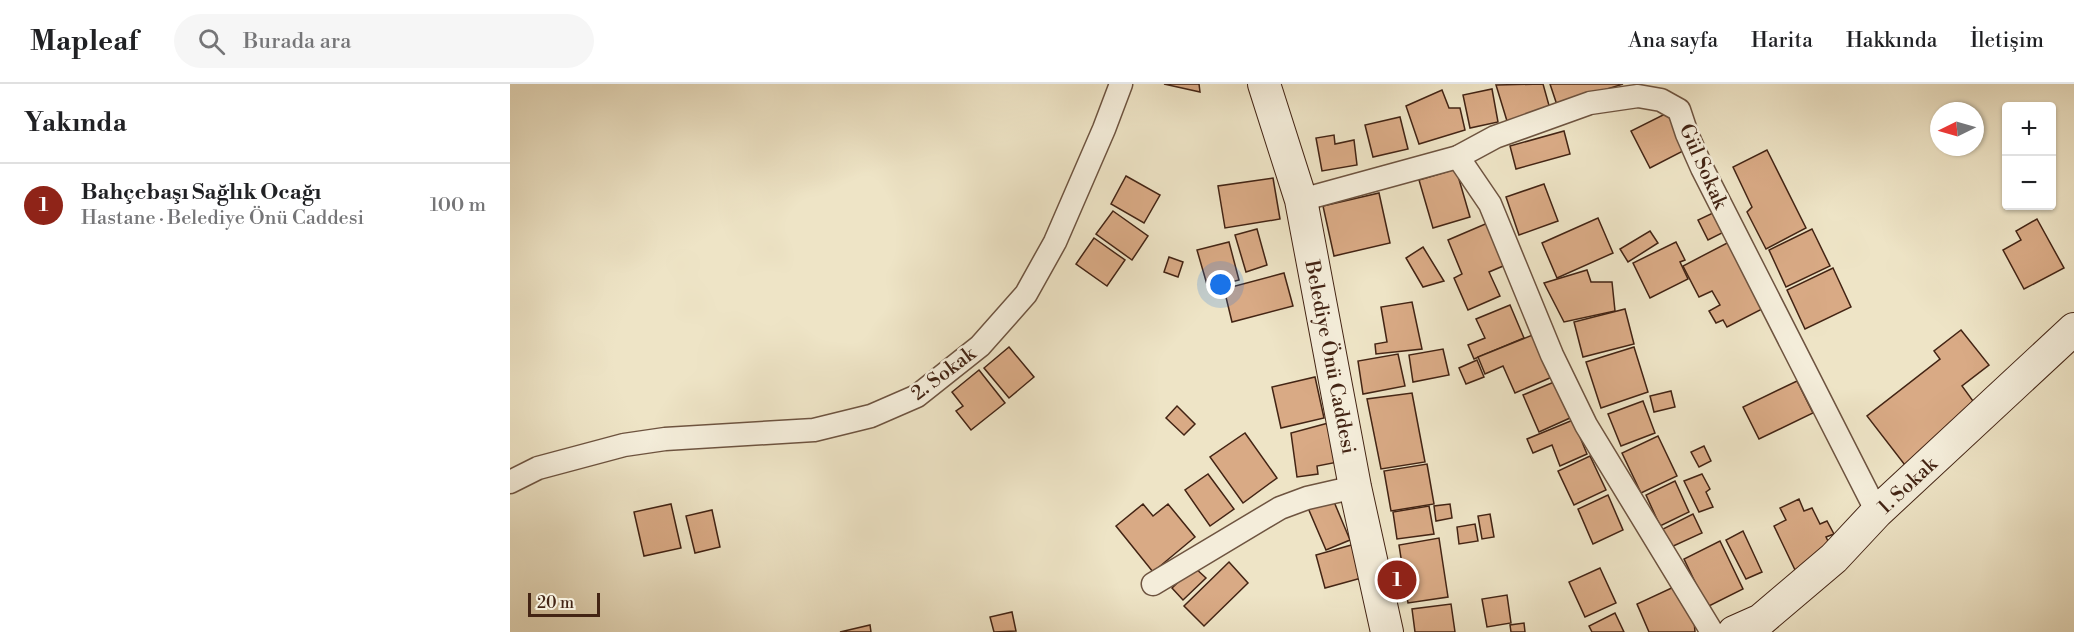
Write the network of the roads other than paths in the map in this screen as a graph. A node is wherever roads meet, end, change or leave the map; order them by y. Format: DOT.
graph roads {
  1 [pos="1121,84"];
  2 [pos="1264,84"];
  3 [pos="1458,157"];
  4 [pos="1301,200"];
  5 [pos="2074,329"];
  6 [pos="510,483"];
  7 [pos="1355,487"];
  8 [pos="1877,512"];
  9 [pos="1153,584"];
  10 [pos="1387,632"];
  11 [pos="1712,632"];
  12 [pos="1734,632"];
  1 -- 6 [label="street, 2. Sokak"];
  2 -- 4 [label="street, Belediye Önü Caddesi"];
  3 -- 4 [label="street, Gül Sokak"];
  3 -- 8 [label="street, Gül Sokak"];
  3 -- 11 [label="street"];
  4 -- 7 [label="street, Belediye Önü Caddesi"];
  5 -- 8 [label="street, 1. Sokak"];
  7 -- 9 [label="street"];
  7 -- 10 [label="street, Belediye Önü Caddesi"];
  8 -- 12 [label="street, 1. Sokak"];
}
